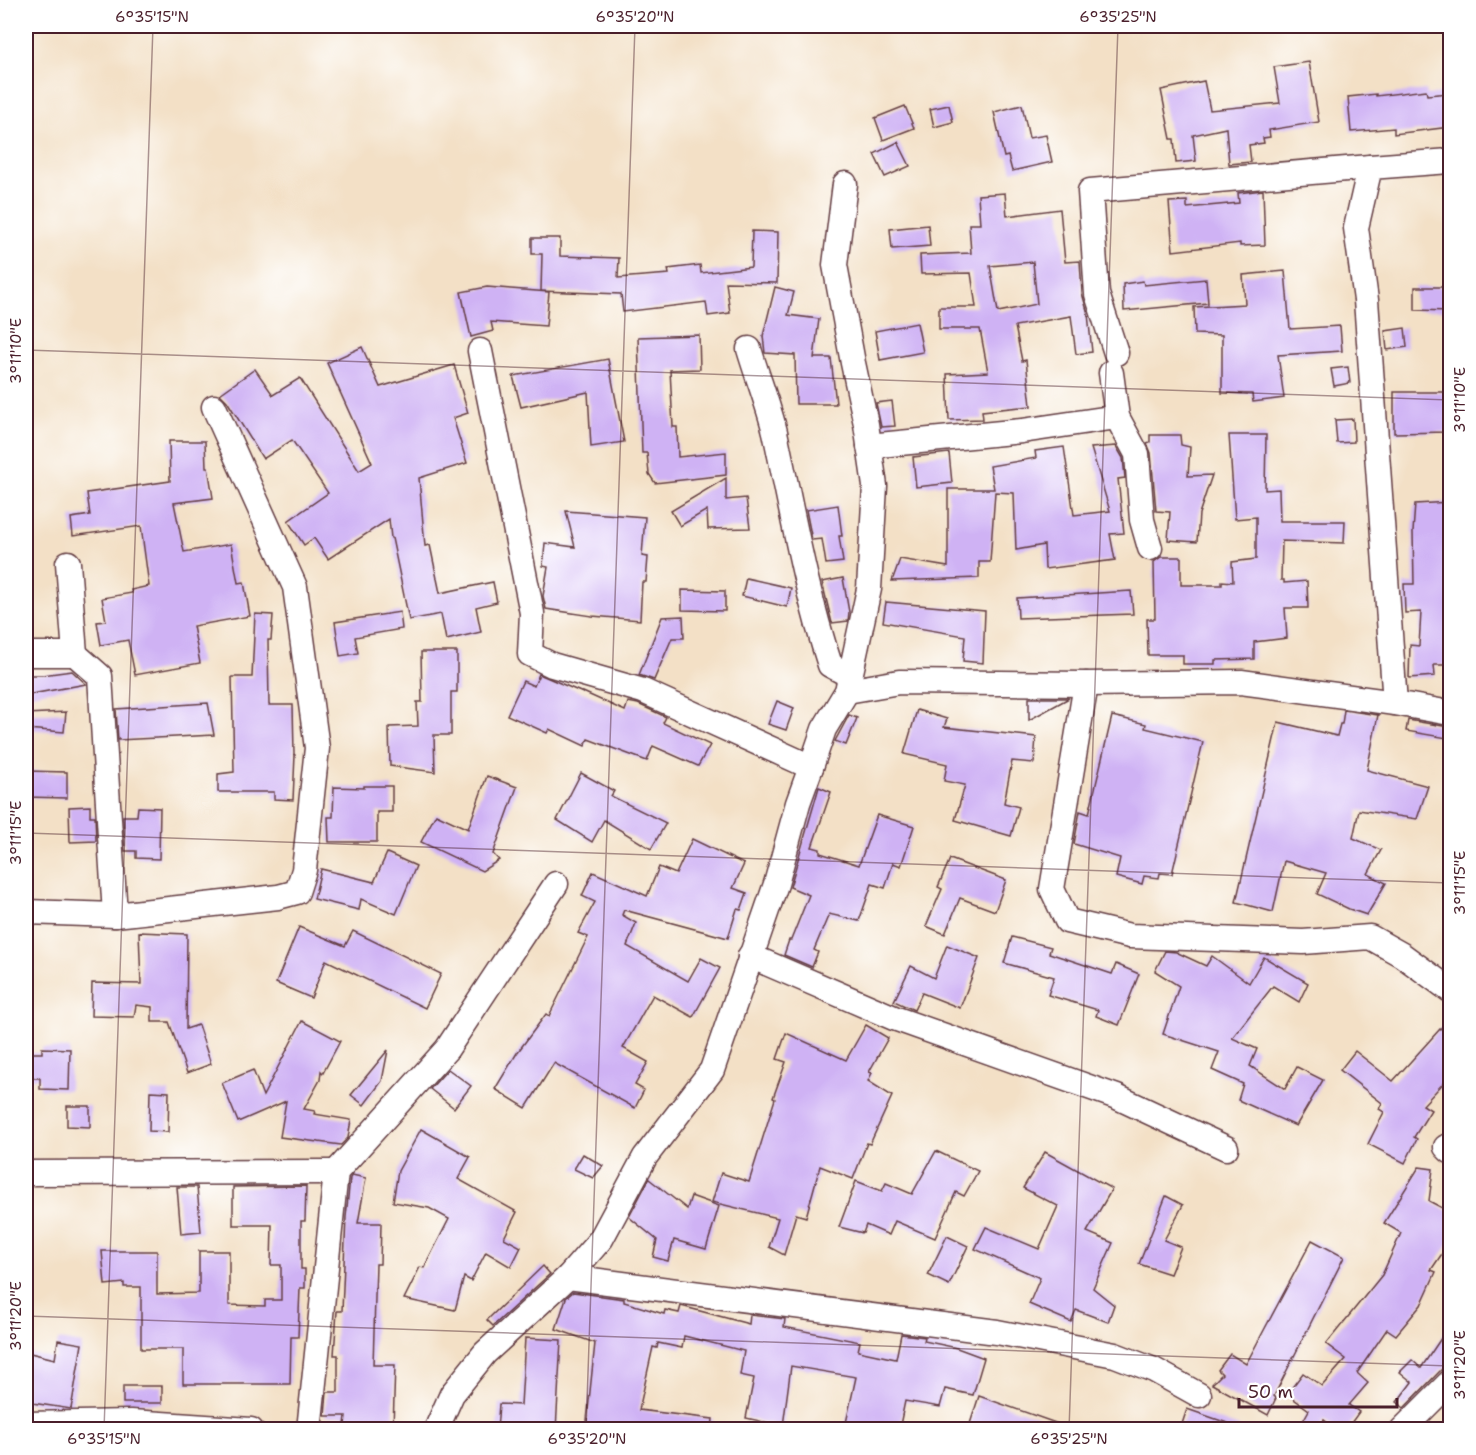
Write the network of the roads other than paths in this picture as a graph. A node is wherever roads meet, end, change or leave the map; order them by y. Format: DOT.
graph roads {
  1 [pos="1450,160"];
  2 [pos="1370,167"];
  3 [pos="845,184"];
  4 [pos="749,349"];
  5 [pos="480,351"];
  6 [pos="214,407"];
  7 [pos="1118,417"];
  8 [pos="869,446"];
  9 [pos="1150,548"];
  10 [pos="68,563"];
  11 [pos="26,654"];
  12 [pos="75,654"];
  13 [pos="848,683"];
  14 [pos="1086,684"];
  15 [pos="1395,703"];
  16 [pos="1450,713"];
  17 [pos="811,767"];
  18 [pos="556,884"];
  19 [pos="26,912"];
  20 [pos="115,915"];
  21 [pos="750,956"];
  22 [pos="1450,990"];
  23 [pos="1226,1148"];
  24 [pos="336,1172"];
  25 [pos="26,1173"];
  26 [pos="568,1277"];
  27 [pos="1450,1382"];
  28 [pos="1199,1395"];
  29 [pos="26,1424"];
  30 [pos="251,1430"];
  31 [pos="309,1430"];
  32 [pos="436,1430"];
  33 [pos="1402,1430"];
  1 -- 2 [label="street"];
  2 -- 7 [label="street"];
  2 -- 15 [label="street"];
  3 -- 8 [label="street"];
  4 -- 13 [label="street"];
  5 -- 17 [label="street"];
  6 -- 20 [label="street"];
  7 -- 8 [label="street"];
  7 -- 9 [label="street"];
  8 -- 13 [label="street"];
  10 -- 12 [label="street"];
  11 -- 12 [label="street"];
  12 -- 20 [label="street"];
  13 -- 14 [label="street"];
  13 -- 17 [label="street"];
  14 -- 15 [label="street"];
  14 -- 22 [label="street"];
  15 -- 16 [label="street"];
  17 -- 21 [label="street"];
  18 -- 24 [label="street"];
  19 -- 20 [label="street"];
  21 -- 23 [label="street"];
  21 -- 26 [label="street"];
  24 -- 25 [label="street"];
  24 -- 31 [label="street"];
  26 -- 28 [label="street"];
  26 -- 32 [label="street"];
  27 -- 33 [label="street"];
  29 -- 30 [label="street"];
}
